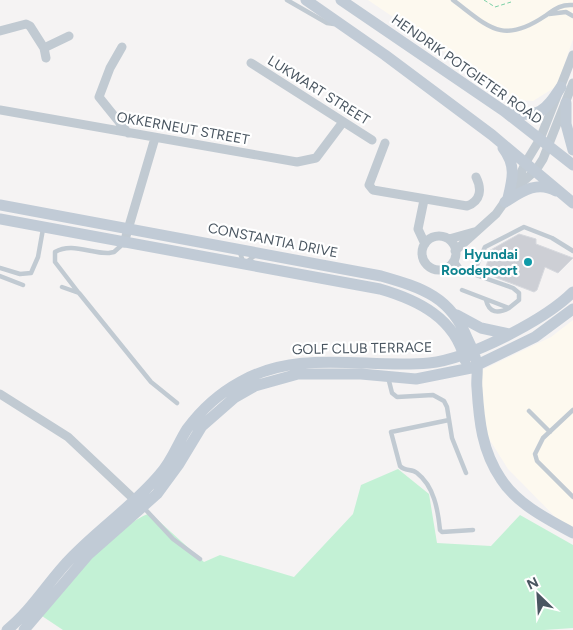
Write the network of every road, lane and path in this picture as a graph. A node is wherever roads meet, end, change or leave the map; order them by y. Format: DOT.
graph roads {
  1 [pos="286,0"];
  2 [pos="306,0"];
  3 [pos="341,0"];
  4 [pos="453,0"];
  5 [pos="484,0"];
  6 [pos="573,1"];
  7 [pos="511,2"];
  8 [pos="564,4"];
  9 [pos="573,5"];
  10 [pos="544,16"];
  11 [pos="573,16"];
  12 [pos="345,26"];
  13 [pos="0,31"];
  14 [pos="69,36"];
  15 [pos="122,47"];
  16 [pos="44,48"];
  17 [pos="573,55"];
  18 [pos="46,58"];
  19 [pos="250,63"];
  20 [pos="573,83"];
  21 [pos="561,87"];
  22 [pos="566,103"];
  23 [pos="0,110"];
  24 [pos="504,111"];
  25 [pos="343,122"];
  26 [pos="128,133"];
  27 [pos="492,135"];
  28 [pos="154,138"];
  29 [pos="372,140"];
  30 [pos="545,142"];
  31 [pos="385,143"];
  32 [pos="573,150"];
  33 [pos="526,162"];
  34 [pos="573,165"];
  35 [pos="536,170"];
  36 [pos="476,177"];
  37 [pos="509,197"];
  38 [pos="424,200"];
  39 [pos="569,200"];
  40 [pos="0,205"];
  41 [pos="0,219"];
  42 [pos="420,222"];
  43 [pos="44,227"];
  44 [pos="126,228"];
  45 [pos="476,232"];
  46 [pos="433,237"];
  47 [pos="449,239"];
  48 [pos="124,243"];
  49 [pos="425,244"];
  50 [pos="238,249"];
  51 [pos="573,251"];
  52 [pos="260,253"];
  53 [pos="455,255"];
  54 [pos="244,264"];
  55 [pos="447,267"];
  56 [pos="0,268"];
  57 [pos="462,270"];
  58 [pos="473,274"];
  59 [pos="0,276"];
  60 [pos="24,285"];
  61 [pos="62,287"];
  62 [pos="462,290"];
  63 [pos="79,293"];
  64 [pos="572,294"];
  65 [pos="486,300"];
  66 [pos="509,308"];
  67 [pos="573,309"];
  68 [pos="456,314"];
  69 [pos="509,334"];
  70 [pos="468,352"];
  71 [pos="380,363"];
  72 [pos="399,363"];
  73 [pos="472,367"];
  74 [pos="388,377"];
  75 [pos="0,394"];
  76 [pos="177,403"];
  77 [pos="573,410"];
  78 [pos="529,411"];
  79 [pos="449,420"];
  80 [pos="550,432"];
  81 [pos="466,473"];
  82 [pos="573,497"];
  83 [pos="139,503"];
  84 [pos="473,530"];
  85 [pos="573,533"];
  86 [pos="200,559"];
  87 [pos="8,630"];
  88 [pos="24,630"];
  1 -- 12 [label="lane"];
  2 -- 12 [label="street"];
  3 -- 24 [label="street, HENDRIK POTGIETER ROAD"];
  4 -- 10 [label="lane"];
  5 -- 7 [label="path"];
  6 -- 8 [label="lane"];
  8 -- 9 [label="lane"];
  8 -- 10 [label="lane"];
  10 -- 11 [label="lane"];
  12 -- 27 [label="street"];
  13 -- 16 [label="street"];
  14 -- 16 [label="street"];
  15 -- 26 [label="street"];
  16 -- 18 [label="street"];
  17 -- 21 [label="street"];
  19 -- 25 [label="street, LUKWART STREET"];
  20 -- 22 [label="street"];
  21 -- 24 [label="street"];
  21 -- 30 [label="street"];
  22 -- 30 [label="street"];
  22 -- 32 [label="street"];
  23 -- 26 [label="street, OKKERNEUT STREET"];
  24 -- 30 [label="street, HENDRIK POTGIETER ROAD"];
  25 -- 28 [label="street, OKKERNEUT STREET"];
  25 -- 29 [label="street, LUKWART STREET"];
  26 -- 28 [label="street, OKKERNEUT STREET"];
  27 -- 33 [label="street"];
  27 -- 37 [label="street"];
  28 -- 44 [label="street"];
  30 -- 33 [label="street"];
  30 -- 34 [label="street, HENDRIK POTGIETER ROAD"];
  30 -- 35 [label="street"];
  31 -- 38 [label="street"];
  33 -- 35 [label="street"];
  33 -- 37 [label="street"];
  35 -- 37 [label="street"];
  35 -- 39 [label="street"];
  36 -- 38 [label="street"];
  37 -- 39 [label="street"];
  37 -- 45 [label="street"];
  38 -- 42 [label="street"];
  40 -- 44 [label="street, CONSTANTIA DRIVE"];
  41 -- 43 [label="street, CONSTANTIA DRIVE"];
  42 -- 46 [label="street"];
  42 -- 49 [label="street"];
  43 -- 48 [label="street, CONSTANTIA DRIVE"];
  43 -- 56 [label="lane"];
  44 -- 48 [label="street"];
  44 -- 50 [label="street, CONSTANTIA DRIVE"];
  45 -- 47 [label="street"];
  45 -- 53 [label="street"];
  46 -- 47 [label="street"];
  46 -- 49 [label="street"];
  47 -- 53 [label="street"];
  48 -- 54 [label="street, CONSTANTIA DRIVE"];
  48 -- 63 [label="lane"];
  49 -- 55 [label="street"];
  50 -- 52 [label="street, CONSTANTIA DRIVE"];
  50 -- 54 [label="lane"];
  51 -- 58 [label="lane"];
  52 -- 54 [label="lane"];
  52 -- 68 [label="street, CONSTANTIA DRIVE"];
  53 -- 55 [label="street"];
  53 -- 57 [label="lane"];
  54 -- 70 [label="street, CONSTANTIA DRIVE"];
  55 -- 57 [label="lane"];
  57 -- 58 [label="lane"];
  58 -- 66 [label="lane"];
  59 -- 60 [label="lane"];
  61 -- 63 [label="lane"];
  62 -- 65 [label="lane"];
  63 -- 76 [label="lane"];
  64 -- 69 [label="street, GOLF CLUB TERRACE"];
  65 -- 66 [label="lane"];
  65 -- 66 [label="lane"];
  67 -- 73 [label="street, GOLF CLUB TERRACE"];
  68 -- 69 [label="street"];
  68 -- 70 [label="street, CONSTANTIA DRIVE"];
  69 -- 70 [label="street, GOLF CLUB TERRACE"];
  70 -- 72 [label="street, GOLF CLUB TERRACE"];
  70 -- 73 [label="street, CONSTANTIA DRIVE"];
  71 -- 72 [label="street, GOLF CLUB TERRACE"];
  71 -- 74 [label="street"];
  71 -- 83 [label="street, GOLF CLUB TERRACE"];
  72 -- 74 [label="street"];
  73 -- 74 [label="street, GOLF CLUB TERRACE"];
  73 -- 85 [label="street, CONSTANTIA DRIVE"];
  74 -- 79 [label="lane"];
  74 -- 83 [label="street, GOLF CLUB TERRACE"];
  75 -- 83 [label="street"];
  77 -- 80 [label="lane"];
  78 -- 80 [label="lane"];
  79 -- 81 [label="lane"];
  79 -- 84 [label="lane"];
  80 -- 82 [label="lane"];
  83 -- 86 [label="lane"];
  83 -- 87 [label="street, GOLF CLUB TERRACE"];
  83 -- 88 [label="street, GOLF CLUB TERRACE"];
}
